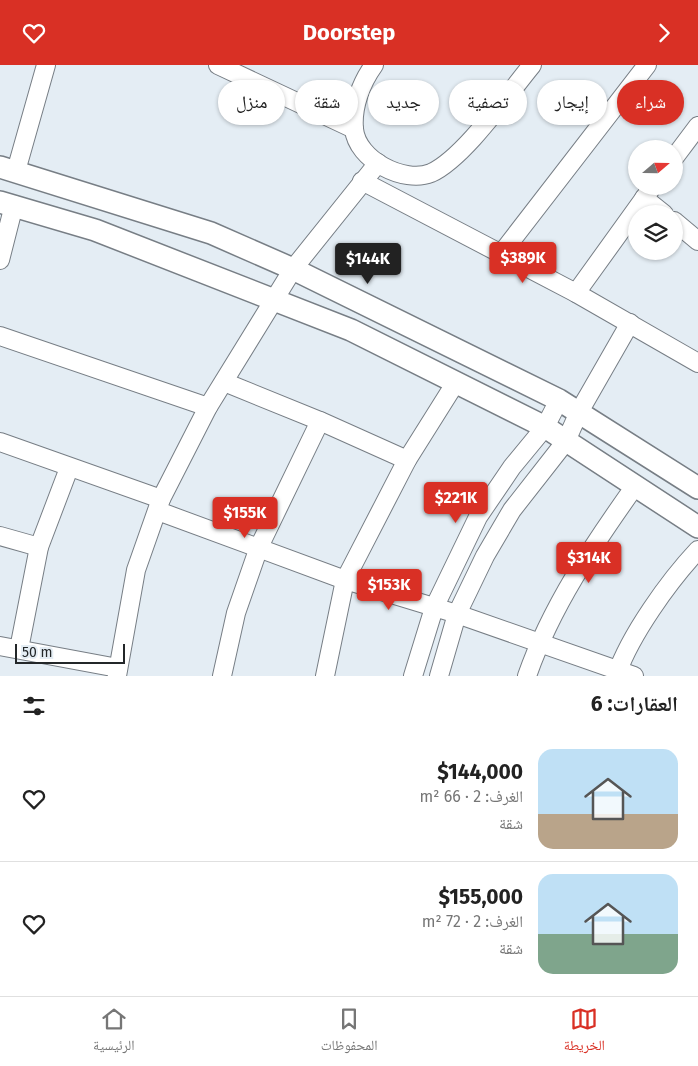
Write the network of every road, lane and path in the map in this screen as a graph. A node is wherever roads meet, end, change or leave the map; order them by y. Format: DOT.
graph roads {
  1 [pos="46,65"];
  2 [pos="218,65"];
  3 [pos="374,65"];
  4 [pos="532,65"];
  5 [pos="647,65"];
  6 [pos="354,129"];
  7 [pos="696,131"];
  8 [pos="683,147"];
  9 [pos="378,163"];
  10 [pos="8,169"];
  11 [pos="362,181"];
  12 [pos="646,195"];
  13 [pos="7,203"];
  14 [pos="683,228"];
  15 [pos="698,241"];
  16 [pos="502,254"];
  17 [pos="0,260"];
  18 [pos="293,269"];
  19 [pos="576,293"];
  20 [pos="274,300"];
  21 [pos="630,323"];
  22 [pos="0,336"];
  23 [pos="698,363"];
  24 [pos="224,382"];
  25 [pos="456,382"];
  26 [pos="560,399"];
  27 [pos="208,407"];
  28 [pos="579,412"];
  29 [pos="320,421"];
  30 [pos="545,427"];
  31 [pos="566,441"];
  32 [pos="0,442"];
  33 [pos="408,460"];
  34 [pos="69,468"];
  35 [pos="635,486"];
  36 [pos="698,488"];
  37 [pos="160,505"];
  38 [pos="698,527"];
  39 [pos="0,536"];
  40 [pos="39,547"];
  41 [pos="259,547"];
  42 [pos="698,550"];
  43 [pos="345,580"];
  44 [pos="434,607"];
  45 [pos="457,614"];
  46 [pos="539,642"];
  47 [pos="0,646"];
  48 [pos="19,649"];
  49 [pos="118,672"];
  50 [pos="623,674"];
  51 [pos="222,676"];
  52 [pos="325,676"];
  53 [pos="413,676"];
  54 [pos="439,676"];
  55 [pos="527,676"];
  1 -- 10 [label="street"];
  2 -- 6 [label="street"];
  3 -- 6 [label="street"];
  4 -- 9 [label="street"];
  5 -- 16 [label="street"];
  6 -- 9 [label="street"];
  7 -- 8 [label="street"];
  9 -- 11 [label="street"];
  10 -- 18 [label="street"];
  11 -- 16 [label="street"];
  11 -- 18 [label="street"];
  12 -- 19 [label="street"];
  13 -- 17 [label="street"];
  13 -- 20 [label="street"];
  14 -- 15 [label="street"];
  16 -- 19 [label="street"];
  18 -- 20 [label="street"];
  18 -- 26 [label="street"];
  19 -- 21 [label="street"];
  20 -- 24 [label="street"];
  20 -- 25 [label="street"];
  21 -- 23 [label="street"];
  21 -- 28 [label="street"];
  22 -- 27 [label="street"];
  24 -- 27 [label="street"];
  24 -- 29 [label="street"];
  25 -- 30 [label="street"];
  25 -- 33 [label="street"];
  26 -- 28 [label="street"];
  26 -- 30 [label="street"];
  27 -- 37 [label="street"];
  28 -- 31 [label="street"];
  28 -- 36 [label="street"];
  29 -- 33 [label="street"];
  29 -- 41 [label="street"];
  30 -- 31 [label="street"];
  30 -- 44 [label="street"];
  31 -- 35 [label="street"];
  31 -- 45 [label="street"];
  32 -- 34 [label="street"];
  33 -- 43 [label="street"];
  34 -- 37 [label="street"];
  34 -- 40 [label="street"];
  35 -- 38 [label="street"];
  35 -- 46 [label="street"];
  37 -- 41 [label="street"];
  37 -- 49 [label="street"];
  39 -- 40 [label="street"];
  40 -- 48 [label="street"];
  41 -- 43 [label="street"];
  41 -- 51 [label="street"];
  42 -- 50 [label="street"];
  43 -- 44 [label="street"];
  43 -- 52 [label="street"];
  44 -- 45 [label="street"];
  44 -- 53 [label="street"];
  45 -- 46 [label="street"];
  45 -- 54 [label="street"];
  46 -- 50 [label="street"];
  46 -- 55 [label="street"];
  47 -- 48 [label="street"];
  48 -- 49 [label="street"];
}
